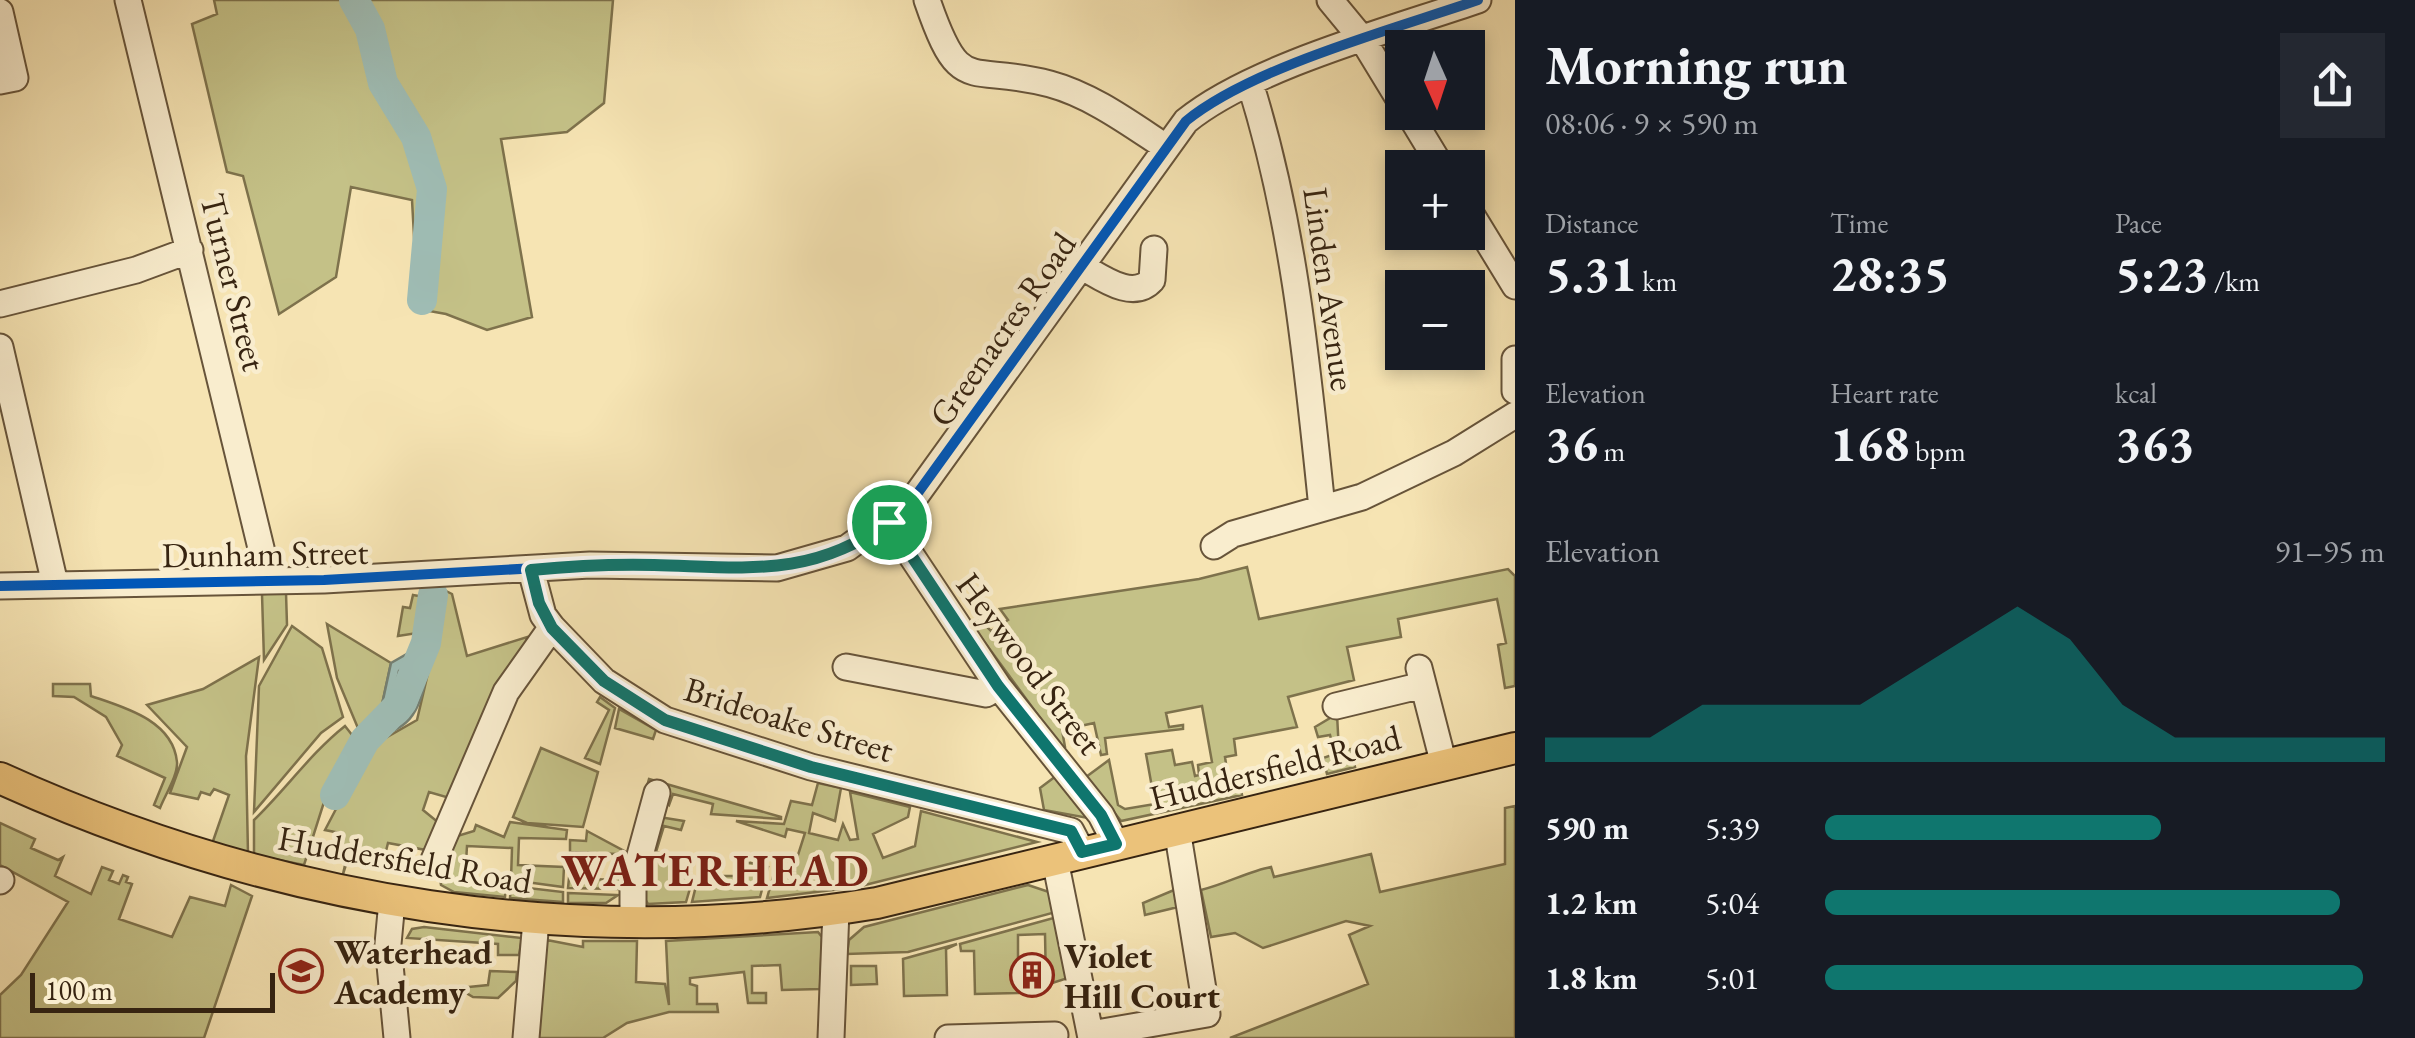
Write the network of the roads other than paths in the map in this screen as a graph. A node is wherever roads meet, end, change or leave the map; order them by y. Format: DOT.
graph roads {
  1 [pos="128,0"];
  2 [pos="927,0"];
  3 [pos="1330,0"];
  4 [pos="1478,0"];
  5 [pos="0,12"];
  6 [pos="1363,40"];
  7 [pos="1385,76"];
  8 [pos="0,81"];
  9 [pos="1250,83"];
  10 [pos="1164,146"];
  11 [pos="1485,237"];
  12 [pos="1154,249"];
  13 [pos="190,250"];
  14 [pos="1079,266"];
  15 [pos="1515,286"];
  16 [pos="0,304"];
  17 [pos="0,347"];
  18 [pos="1515,358"];
  19 [pos="1515,391"];
  20 [pos="1515,416"];
  21 [pos="1322,508"];
  22 [pos="889,522"];
  23 [pos="1214,546"];
  24 [pos="531,570"];
  25 [pos="269,581"];
  26 [pos="55,584"];
  27 [pos="0,586"];
  28 [pos="552,628"];
  29 [pos="846,667"];
  30 [pos="998,686"];
  31 [pos="1336,706"];
  32 [pos="1515,748"];
  33 [pos="1444,764"];
  34 [pos="0,778"];
  35 [pos="657,793"];
  36 [pos="1177,830"];
  37 [pos="1116,844"];
  38 [pos="1069,856"];
  39 [pos="434,860"];
  40 [pos="392,902"];
  41 [pos="836,910"];
  42 [pos="536,920"];
  43 [pos="632,924"];
  44 [pos="1055,1035"];
  45 [pos="1091,1036"];
  46 [pos="397,1038"];
  47 [pos="526,1038"];
  48 [pos="831,1038"];
  49 [pos="948,1038"];
  1 -- 13 [label="street, Turner Street"];
  2 -- 10 [label="street"];
  3 -- 6 [label="street"];
  4 -- 6 [label="street, Greenacres Road"];
  5 -- 8 [label="street"];
  6 -- 7 [label="street"];
  6 -- 9 [label="street, Greenacres Road"];
  9 -- 10 [label="street, Greenacres Road"];
  9 -- 21 [label="street, Linden Avenue"];
  10 -- 14 [label="street, Greenacres Road"];
  11 -- 15 [label="street"];
  12 -- 14 [label="street"];
  13 -- 16 [label="street"];
  13 -- 25 [label="street, Turner Street"];
  14 -- 22 [label="street, Greenacres Road"];
  17 -- 26 [label="street"];
  18 -- 19 [label="street"];
  20 -- 21 [label="street"];
  21 -- 23 [label="street"];
  22 -- 24 [label="street, Greenacres Road"];
  22 -- 30 [label="street, Heywood Street"];
  24 -- 25 [label="street, Dunham Street"];
  24 -- 28 [label="street, Brideoake Street"];
  25 -- 26 [label="street, Dunham Street"];
  26 -- 27 [label="street, Dunham Street"];
  28 -- 38 [label="street, Brideoake Street"];
  28 -- 39 [label="street"];
  29 -- 30 [label="street"];
  30 -- 37 [label="street, Heywood Street"];
  31 -- 33 [label="street"];
  32 -- 33 [label="main road, Huddersfield Road"];
  33 -- 36 [label="main road, Huddersfield Road"];
  34 -- 40 [label="main road, Huddersfield Road"];
  35 -- 43 [label="street"];
  36 -- 37 [label="main road, Huddersfield Road"];
  36 -- 45 [label="street"];
  37 -- 38 [label="main road, Huddersfield Road"];
  38 -- 41 [label="main road, Huddersfield Road"];
  38 -- 45 [label="street"];
  40 -- 42 [label="main road, Huddersfield Road"];
  40 -- 46 [label="street"];
  41 -- 43 [label="main road, Huddersfield Road"];
  41 -- 48 [label="street"];
  42 -- 43 [label="main road, Huddersfield Road"];
  42 -- 47 [label="street"];
  44 -- 49 [label="street"];
}
